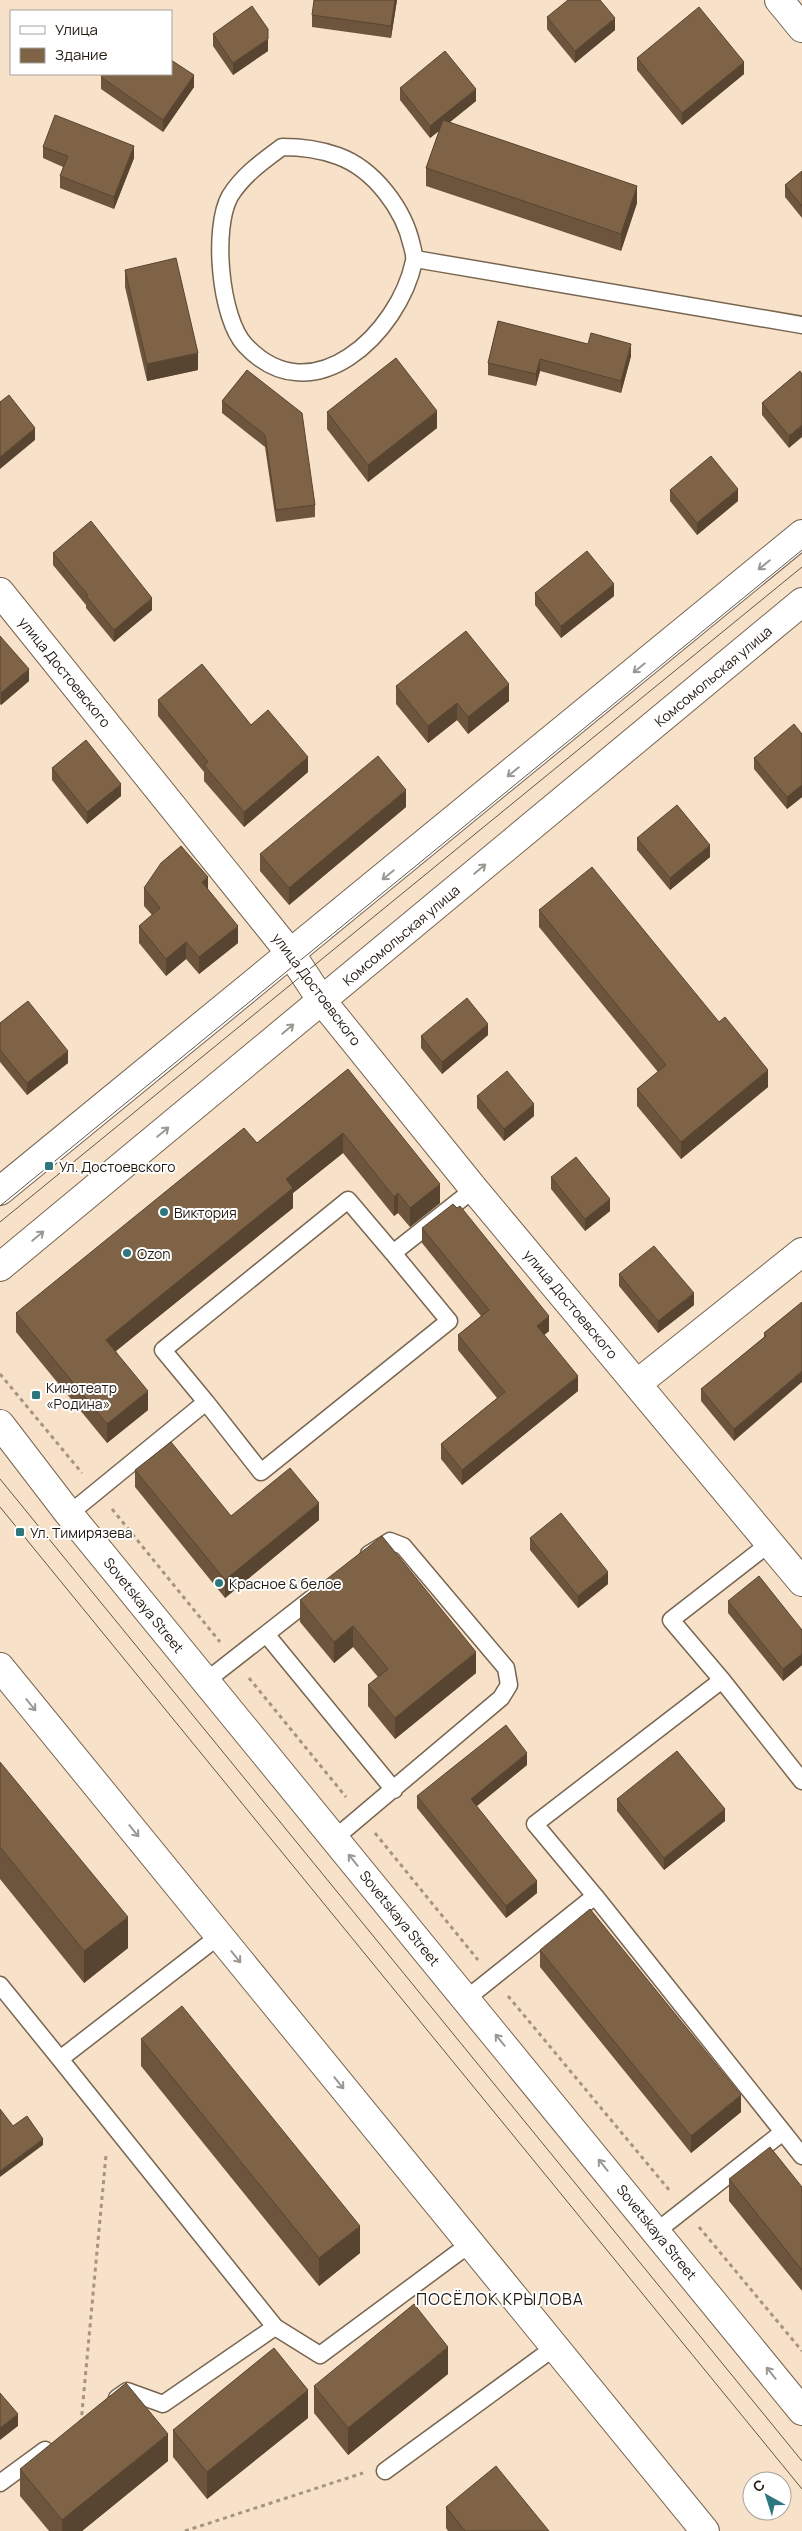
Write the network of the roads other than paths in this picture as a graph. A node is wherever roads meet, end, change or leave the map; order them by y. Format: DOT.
graph roads {
  1 [pos="780,0"];
  2 [pos="802,28"];
  3 [pos="415,259"];
  4 [pos="802,325"];
  5 [pos="802,534"];
  6 [pos="0,592"];
  7 [pos="802,602"];
  8 [pos="292,954"];
  9 [pos="322,1001"];
  10 [pos="474,1189"];
  11 [pos="0,1191"];
  12 [pos="802,1252"];
  13 [pos="393,1253"];
  14 [pos="0,1267"];
  15 [pos="638,1383"];
  16 [pos="206,1402"];
  17 [pos="0,1424"];
  18 [pos="69,1514"];
  19 [pos="770,1543"];
  20 [pos="354,1566"];
  21 [pos="802,1582"];
  22 [pos="331,1584"];
  23 [pos="266,1634"];
  24 [pos="0,1667"];
  25 [pos="722,1680"];
  26 [pos="206,1681"];
  27 [pos="802,1781"];
  28 [pos="394,1790"];
  29 [pos="334,1838"];
  30 [pos="595,1896"];
  31 [pos="219,1936"];
  32 [pos="0,1984"];
  33 [pos="466,1999"];
  34 [pos="60,2059"];
  35 [pos="783,2132"];
  36 [pos="802,2156"];
  37 [pos="656,2231"];
  38 [pos="471,2243"];
  39 [pos="275,2327"];
  40 [pos="555,2347"];
  41 [pos="104,2407"];
  42 [pos="802,2411"];
  43 [pos="81,2424"];
  44 [pos="386,2471"];
  45 [pos="0,2482"];
  46 [pos="705,2531"];
  1 -- 2 [label="main road"];
  3 -- 3 [label="lane"];
  3 -- 4 [label="lane"];
  5 -- 8 [label="main road, one-way"];
  6 -- 8 [label="main road, улица Достоевского"];
  9 -- 7 [label="main road, Комсомольская улица, one-way"];
  8 -- 9 [label="main road, улица Достоевского"];
  8 -- 11 [label="main road"];
  9 -- 10 [label="main road, улица Достоевского"];
  14 -- 9 [label="main road, Комсомольская улица, one-way"];
  10 -- 13 [label="lane"];
  10 -- 15 [label="main road, улица Достоевского"];
  12 -- 15 [label="main road"];
  13 -- 16 [label="lane"];
  13 -- 16 [label="lane"];
  15 -- 19 [label="main road, улица Достоевского"];
  16 -- 18 [label="lane"];
  17 -- 18 [label="main road, Sovetskaya Street"];
  18 -- 26 [label="main road, Sovetskaya Street"];
  19 -- 21 [label="main road, улица Достоевского"];
  19 -- 25 [label="lane"];
  20 -- 28 [label="lane"];
  22 -- 23 [label="lane"];
  23 -- 26 [label="lane"];
  23 -- 28 [label="lane"];
  24 -- 31 [label="main road, one-way"];
  25 -- 27 [label="lane"];
  25 -- 30 [label="lane"];
  26 -- 29 [label="main road, Sovetskaya Street"];
  28 -- 29 [label="lane"];
  33 -- 29 [label="main road, Sovetskaya Street, one-way"];
  30 -- 33 [label="lane"];
  30 -- 35 [label="lane"];
  31 -- 34 [label="lane"];
  31 -- 38 [label="main road, one-way"];
  32 -- 34 [label="lane"];
  37 -- 33 [label="main road, Sovetskaya Street, one-way"];
  34 -- 39 [label="lane"];
  35 -- 36 [label="lane"];
  35 -- 37 [label="lane"];
  42 -- 37 [label="main road, Sovetskaya Street, one-way"];
  38 -- 39 [label="lane"];
  38 -- 40 [label="main road"];
  39 -- 41 [label="lane"];
  40 -- 44 [label="lane"];
  40 -- 46 [label="main road"];
  43 -- 45 [label="lane"];
}
